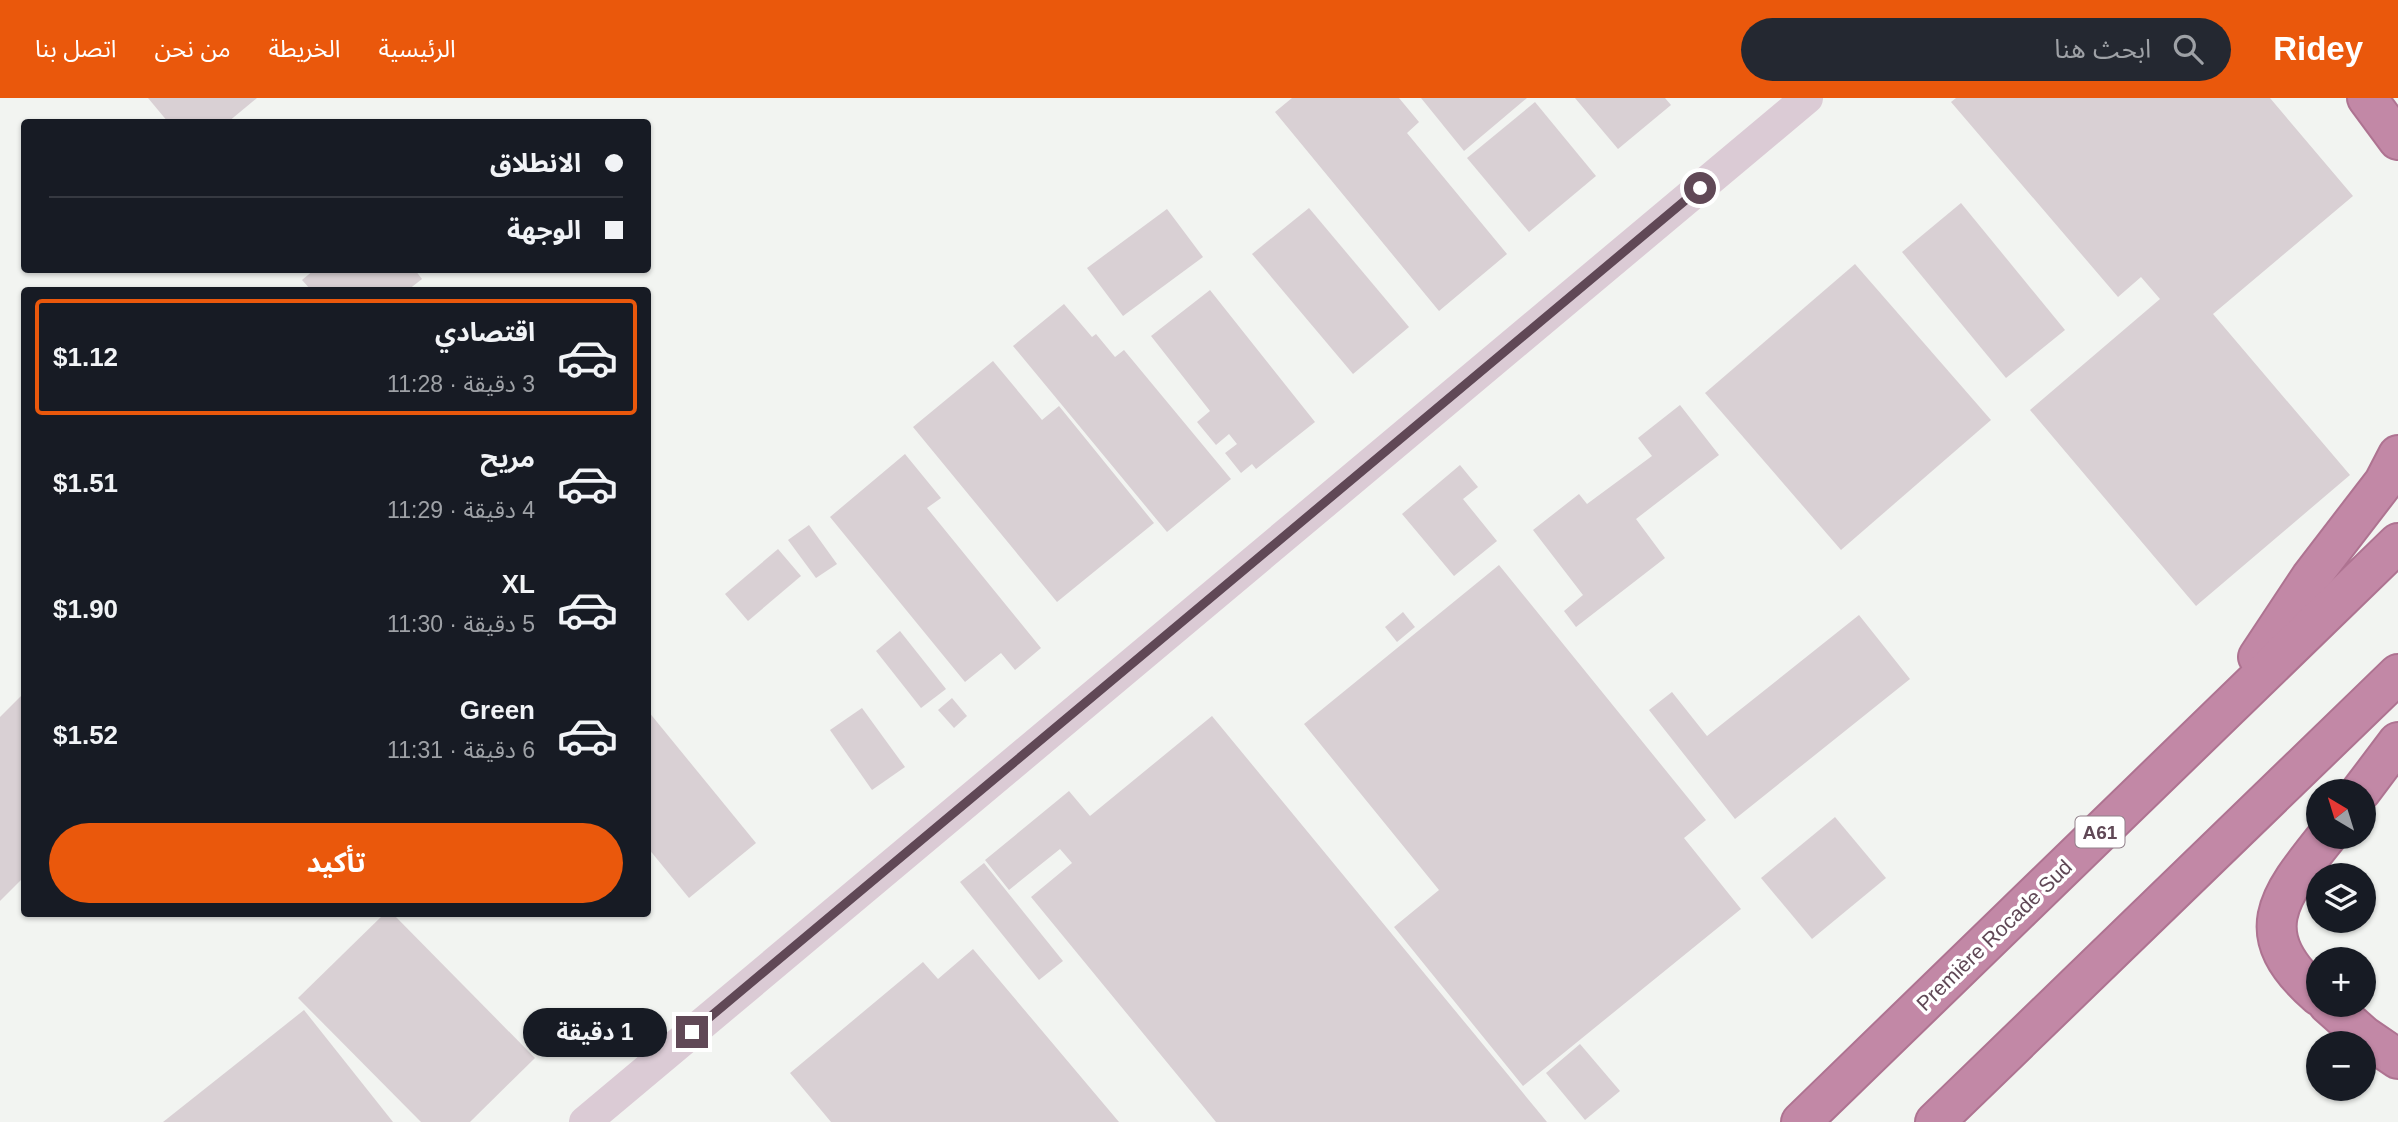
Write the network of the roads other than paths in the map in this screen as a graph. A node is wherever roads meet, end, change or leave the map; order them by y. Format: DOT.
graph roads {
  1 [pos="1807,98"];
  2 [pos="2367,98"];
  3 [pos="2398,140"];
  4 [pos="2398,455"];
  5 [pos="2398,543"];
  6 [pos="2398,674"];
  7 [pos="2230,705"];
  8 [pos="2398,742"];
  9 [pos="2370,779"];
  10 [pos="2316,849"];
  11 [pos="2306,983"];
  12 [pos="2343,1017"];
  13 [pos="2398,1059"];
  14 [pos="584,1122"];
  15 [pos="1801,1122"];
  16 [pos="1935,1122"];
  1 -- 14 [label="street"];
  2 -- 3 [label="highway"];
  4 -- 7 [label="highway"];
  5 -- 7 [label="highway, Première Rocade Sud / A61"];
  6 -- 16 [label="highway"];
  7 -- 15 [label="highway, Première Rocade Sud / A61"];
  8 -- 9 [label="highway"];
  10 -- 11 [label="highway"];
  12 -- 13 [label="highway"];
}
